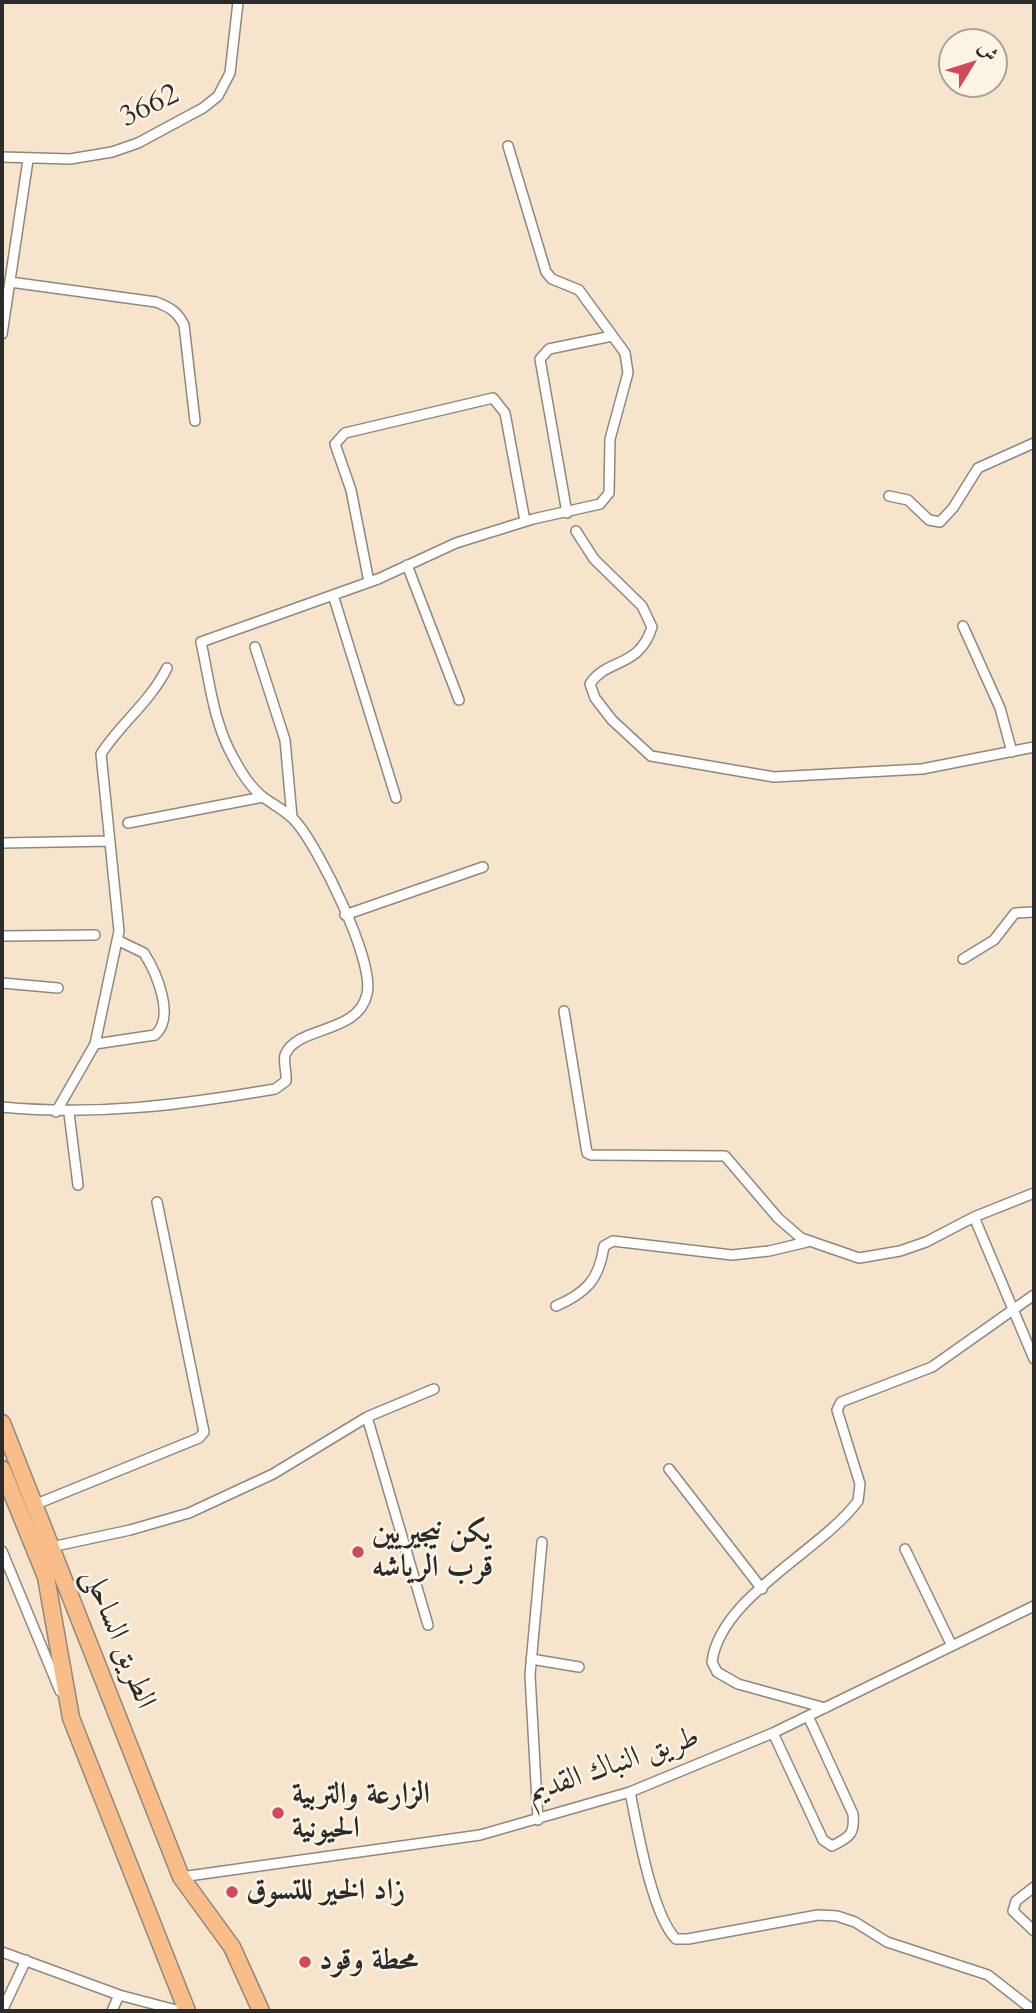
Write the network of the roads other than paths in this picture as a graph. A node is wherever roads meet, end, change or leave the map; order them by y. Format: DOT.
graph roads {
  1 [pos="238,2"];
  2 [pos="508,146"];
  3 [pos="2,157"];
  4 [pos="29,160"];
  5 [pos="10,282"];
  6 [pos="2,334"];
  7 [pos="612,336"];
  8 [pos="195,421"];
  9 [pos="1034,443"];
  10 [pos="889,496"];
  11 [pos="566,513"];
  12 [pos="525,521"];
  13 [pos="576,531"];
  14 [pos="407,565"];
  15 [pos="369,582"];
  16 [pos="333,595"];
  17 [pos="963,626"];
  18 [pos="255,648"];
  19 [pos="167,668"];
  20 [pos="459,700"];
  21 [pos="1034,747"];
  22 [pos="1012,752"];
  23 [pos="262,797"];
  24 [pos="396,798"];
  25 [pos="292,817"];
  26 [pos="128,823"];
  27 [pos="110,841"];
  28 [pos="2,843"];
  29 [pos="483,867"];
  30 [pos="1034,912"];
  31 [pos="345,915"];
  32 [pos="95,934"];
  33 [pos="2,936"];
  34 [pos="117,940"];
  35 [pos="963,959"];
  36 [pos="2,983"];
  37 [pos="58,988"];
  38 [pos="564,1011"];
  39 [pos="95,1044"];
  40 [pos="2,1107"];
  41 [pos="57,1112"];
  42 [pos="69,1112"];
  43 [pos="78,1185"];
  44 [pos="1034,1193"];
  45 [pos="157,1202"];
  46 [pos="974,1217"];
  47 [pos="807,1242"];
  48 [pos="1034,1295"];
  49 [pos="556,1306"];
  50 [pos="1013,1308"];
  51 [pos="1034,1359"];
  52 [pos="433,1389"];
  53 [pos="367,1417"];
  54 [pos="2,1423"];
  55 [pos="2,1469"];
  56 [pos="669,1469"];
  57 [pos="34,1505"];
  58 [pos="542,1542"];
  59 [pos="51,1547"];
  60 [pos="905,1549"];
  61 [pos="2,1551"];
  62 [pos="762,1589"];
  63 [pos="1034,1606"];
  64 [pos="428,1625"];
  65 [pos="952,1646"];
  66 [pos="531,1659"];
  67 [pos="579,1667"];
  68 [pos="825,1708"];
  69 [pos="808,1716"];
  70 [pos="71,1718"];
  71 [pos="773,1733"];
  72 [pos="630,1792"];
  73 [pos="538,1820"];
  74 [pos="181,1877"];
  75 [pos="1034,1887"];
  76 [pos="1034,1931"];
  77 [pos="2,1952"];
  78 [pos="26,1960"];
  79 [pos="119,1995"];
  80 [pos="2,2011"];
  81 [pos="112,2011"];
  82 [pos="180,2011"];
  83 [pos="187,2011"];
  84 [pos="261,2011"];
  85 [pos="1034,2011"];
  1 -- 4 [label="street, 3662"];
  2 -- 7 [label="street"];
  3 -- 4 [label="street, 3662"];
  4 -- 5 [label="street"];
  5 -- 6 [label="street"];
  5 -- 8 [label="street"];
  7 -- 11 [label="street"];
  7 -- 11 [label="street"];
  9 -- 10 [label="street"];
  11 -- 12 [label="street"];
  12 -- 14 [label="street"];
  12 -- 15 [label="street"];
  13 -- 22 [label="street"];
  14 -- 15 [label="street"];
  14 -- 20 [label="street"];
  15 -- 16 [label="street"];
  16 -- 23 [label="street"];
  16 -- 24 [label="street"];
  17 -- 22 [label="street"];
  18 -- 25 [label="street"];
  19 -- 27 [label="street"];
  21 -- 22 [label="street"];
  23 -- 25 [label="street"];
  23 -- 26 [label="street"];
  25 -- 31 [label="street"];
  27 -- 28 [label="street"];
  27 -- 34 [label="street"];
  29 -- 31 [label="street"];
  30 -- 35 [label="street"];
  31 -- 42 [label="street"];
  32 -- 33 [label="street"];
  34 -- 39 [label="street"];
  34 -- 39 [label="street"];
  36 -- 37 [label="street"];
  38 -- 47 [label="street"];
  39 -- 41 [label="street"];
  40 -- 41 [label="street"];
  41 -- 42 [label="street"];
  42 -- 43 [label="street"];
  44 -- 46 [label="street"];
  45 -- 57 [label="street"];
  46 -- 47 [label="street"];
  46 -- 50 [label="street"];
  47 -- 49 [label="street"];
  48 -- 50 [label="street"];
  50 -- 51 [label="street"];
  50 -- 62 [label="street"];
  52 -- 53 [label="street"];
  53 -- 59 [label="street"];
  53 -- 64 [label="street"];
  54 -- 57 [label="highway, الطريق الساحلى"];
  55 -- 70 [label="highway, الطريق الساحلى"];
  56 -- 62 [label="street"];
  57 -- 59 [label="highway, الطريق الساحلى"];
  58 -- 66 [label="street"];
  59 -- 74 [label="highway, الطريق الساحلى"];
  60 -- 65 [label="street"];
  61 -- 70 [label="street"];
  62 -- 68 [label="street"];
  63 -- 65 [label="street, طريق النباك القديم"];
  65 -- 68 [label="street, طريق النباك القديم"];
  66 -- 67 [label="street"];
  66 -- 73 [label="street"];
  68 -- 69 [label="street, طريق النباك القديم"];
  69 -- 71 [label="street, طريق النباك القديم"];
  69 -- 71 [label="street"];
  70 -- 83 [label="highway, الطريق الساحلى"];
  71 -- 72 [label="street, طريق النباك القديم"];
  72 -- 73 [label="street, طريق النباك القديم"];
  72 -- 85 [label="street"];
  73 -- 74 [label="street, طريق النباك القديم"];
  74 -- 84 [label="highway, الطريق الساحلى"];
  75 -- 76 [label="street"];
  77 -- 78 [label="street"];
  78 -- 79 [label="street"];
  78 -- 80 [label="street"];
  79 -- 81 [label="street"];
  79 -- 82 [label="street"];
}
